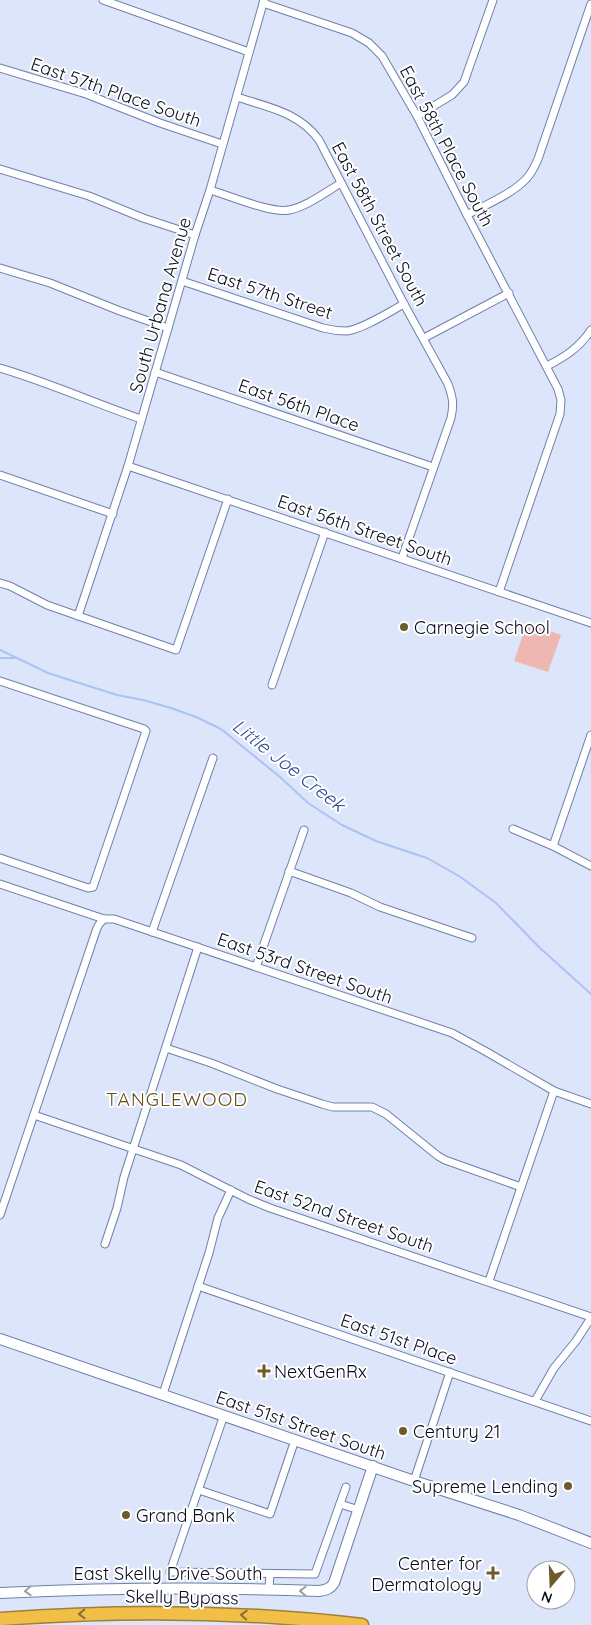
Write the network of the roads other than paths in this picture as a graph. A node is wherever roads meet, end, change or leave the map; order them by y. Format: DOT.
graph roads {
  1 [pos="102,0"];
  2 [pos="493,0"];
  3 [pos="263,1"];
  4 [pos="591,5"];
  5 [pos="249,52"];
  6 [pos="0,68"];
  7 [pos="237,97"];
  8 [pos="417,116"];
  9 [pos="222,144"];
  10 [pos="0,169"];
  11 [pos="341,183"];
  12 [pos="210,190"];
  13 [pos="467,215"];
  14 [pos="195,235"];
  15 [pos="0,268"];
  16 [pos="182,281"];
  17 [pos="508,293"];
  18 [pos="404,304"];
  19 [pos="168,328"];
  20 [pos="591,330"];
  21 [pos="424,338"];
  22 [pos="547,366"];
  23 [pos="0,368"];
  24 [pos="155,372"];
  25 [pos="141,419"];
  26 [pos="128,466"];
  27 [pos="433,467"];
  28 [pos="0,475"];
  29 [pos="228,499"];
  30 [pos="113,514"];
  31 [pos="325,532"];
  32 [pos="402,558"];
  33 [pos="0,583"];
  34 [pos="499,592"];
  35 [pos="78,616"];
  36 [pos="591,623"];
  37 [pos="0,681"];
  38 [pos="272,685"];
  39 [pos="591,735"];
  40 [pos="214,758"];
  41 [pos="513,829"];
  42 [pos="304,830"];
  43 [pos="553,846"];
  44 [pos="0,858"];
  45 [pos="591,866"];
  46 [pos="289,871"];
  47 [pos="0,884"];
  48 [pos="104,919"];
  49 [pos="152,932"];
  50 [pos="472,938"];
  51 [pos="198,947"];
  52 [pos="256,968"];
  53 [pos="166,1048"];
  54 [pos="554,1091"];
  55 [pos="591,1104"];
  56 [pos="34,1115"];
  57 [pos="133,1149"];
  58 [pos="521,1187"];
  59 [pos="232,1190"];
  60 [pos="0,1215"];
  61 [pos="105,1244"];
  62 [pos="489,1281"];
  63 [pos="198,1286"];
  64 [pos="591,1318"];
  65 [pos="0,1338"];
  66 [pos="450,1372"];
  67 [pos="163,1394"];
  68 [pos="535,1401"];
  69 [pos="224,1415"];
  70 [pos="591,1421"];
  71 [pos="295,1440"];
  72 [pos="373,1466"];
  73 [pos="414,1481"];
  74 [pos="346,1487"];
  75 [pos="199,1490"];
  76 [pos="340,1504"];
  77 [pos="359,1510"];
  78 [pos="591,1543"];
  79 [pos="270,1574"];
  80 [pos="270,1589"];
  81 [pos="0,1593"];
  82 [pos="0,1619"];
  83 [pos="362,1625"];
  1 -- 5 [label="street"];
  2 -- 8 [label="street"];
  3 -- 5 [label="street, South Urbana Avenue"];
  3 -- 8 [label="street, East 58th Place South"];
  4 -- 13 [label="street"];
  5 -- 7 [label="street, South Urbana Avenue"];
  6 -- 9 [label="street, East 57th Place South"];
  7 -- 9 [label="street, South Urbana Avenue"];
  7 -- 11 [label="street, East 58th Street South"];
  8 -- 13 [label="street, East 58th Place South"];
  9 -- 12 [label="street, South Urbana Avenue"];
  10 -- 14 [label="street"];
  11 -- 12 [label="street"];
  11 -- 18 [label="street, East 58th Street South"];
  12 -- 14 [label="street, South Urbana Avenue"];
  13 -- 17 [label="street, East 58th Place South"];
  14 -- 16 [label="street, South Urbana Avenue"];
  15 -- 19 [label="street"];
  16 -- 18 [label="street, East 57th Street"];
  16 -- 19 [label="street, South Urbana Avenue"];
  17 -- 21 [label="street"];
  17 -- 22 [label="street, East 58th Place South"];
  18 -- 21 [label="street, East 58th Street South"];
  19 -- 24 [label="street, South Urbana Avenue"];
  20 -- 22 [label="street"];
  21 -- 27 [label="street, East 58th Street South"];
  22 -- 34 [label="street, East 58th Place South"];
  23 -- 25 [label="street"];
  24 -- 25 [label="street, South Urbana Avenue"];
  24 -- 27 [label="street, East 56th Place"];
  25 -- 26 [label="street, South Urbana Avenue"];
  26 -- 29 [label="street, East 56th Street South"];
  26 -- 30 [label="street, South Urbana Avenue"];
  27 -- 32 [label="street"];
  28 -- 30 [label="street"];
  29 -- 31 [label="street, East 56th Street South"];
  29 -- 35 [label="street"];
  30 -- 35 [label="street, South Urbana Avenue"];
  31 -- 32 [label="street, East 56th Street South"];
  31 -- 38 [label="street"];
  32 -- 34 [label="street, East 56th Street South"];
  33 -- 35 [label="street"];
  34 -- 36 [label="street, East 56th Street South"];
  37 -- 44 [label="street"];
  39 -- 43 [label="street"];
  40 -- 49 [label="street"];
  41 -- 43 [label="street"];
  42 -- 46 [label="street"];
  43 -- 45 [label="street"];
  46 -- 50 [label="street"];
  46 -- 52 [label="street"];
  47 -- 48 [label="street, East 53rd Street South"];
  48 -- 49 [label="street, East 53rd Street South"];
  48 -- 56 [label="street"];
  49 -- 51 [label="street, East 53rd Street South"];
  51 -- 52 [label="street, East 53rd Street South"];
  51 -- 53 [label="street"];
  52 -- 54 [label="street, East 53rd Street South"];
  53 -- 57 [label="street"];
  53 -- 58 [label="street"];
  54 -- 55 [label="street, East 53rd Street South"];
  54 -- 58 [label="street"];
  56 -- 57 [label="street, East 52nd Street South"];
  56 -- 60 [label="street"];
  57 -- 59 [label="street, East 52nd Street South"];
  57 -- 61 [label="street"];
  58 -- 62 [label="street"];
  59 -- 62 [label="street, East 52nd Street South"];
  59 -- 63 [label="street"];
  62 -- 64 [label="street, East 52nd Street South"];
  63 -- 66 [label="street, East 51st Place"];
  63 -- 67 [label="street"];
  64 -- 68 [label="street"];
  65 -- 67 [label="main road, East 51st Street South"];
  66 -- 68 [label="street, East 51st Place"];
  66 -- 73 [label="street"];
  67 -- 69 [label="main road, East 51st Street South"];
  68 -- 70 [label="street, East 51st Place"];
  69 -- 71 [label="main road, East 51st Street South"];
  69 -- 75 [label="street"];
  71 -- 72 [label="main road, East 51st Street South"];
  71 -- 75 [label="street"];
  72 -- 73 [label="main road, East 51st Street South"];
  72 -- 77 [label="main road"];
  73 -- 78 [label="main road, East 51st Street South"];
  74 -- 76 [label="street"];
  75 -- 79 [label="street"];
  76 -- 77 [label="street"];
  76 -- 79 [label="street"];
  77 -- 80 [label="main road, East Skelly Drive South, one-way"];
  79 -- 80 [label="street"];
  80 -- 81 [label="main road, East Skelly Drive South, one-way"];
  83 -- 82 [label="highway, Skelly Bypass, one-way"];
}
